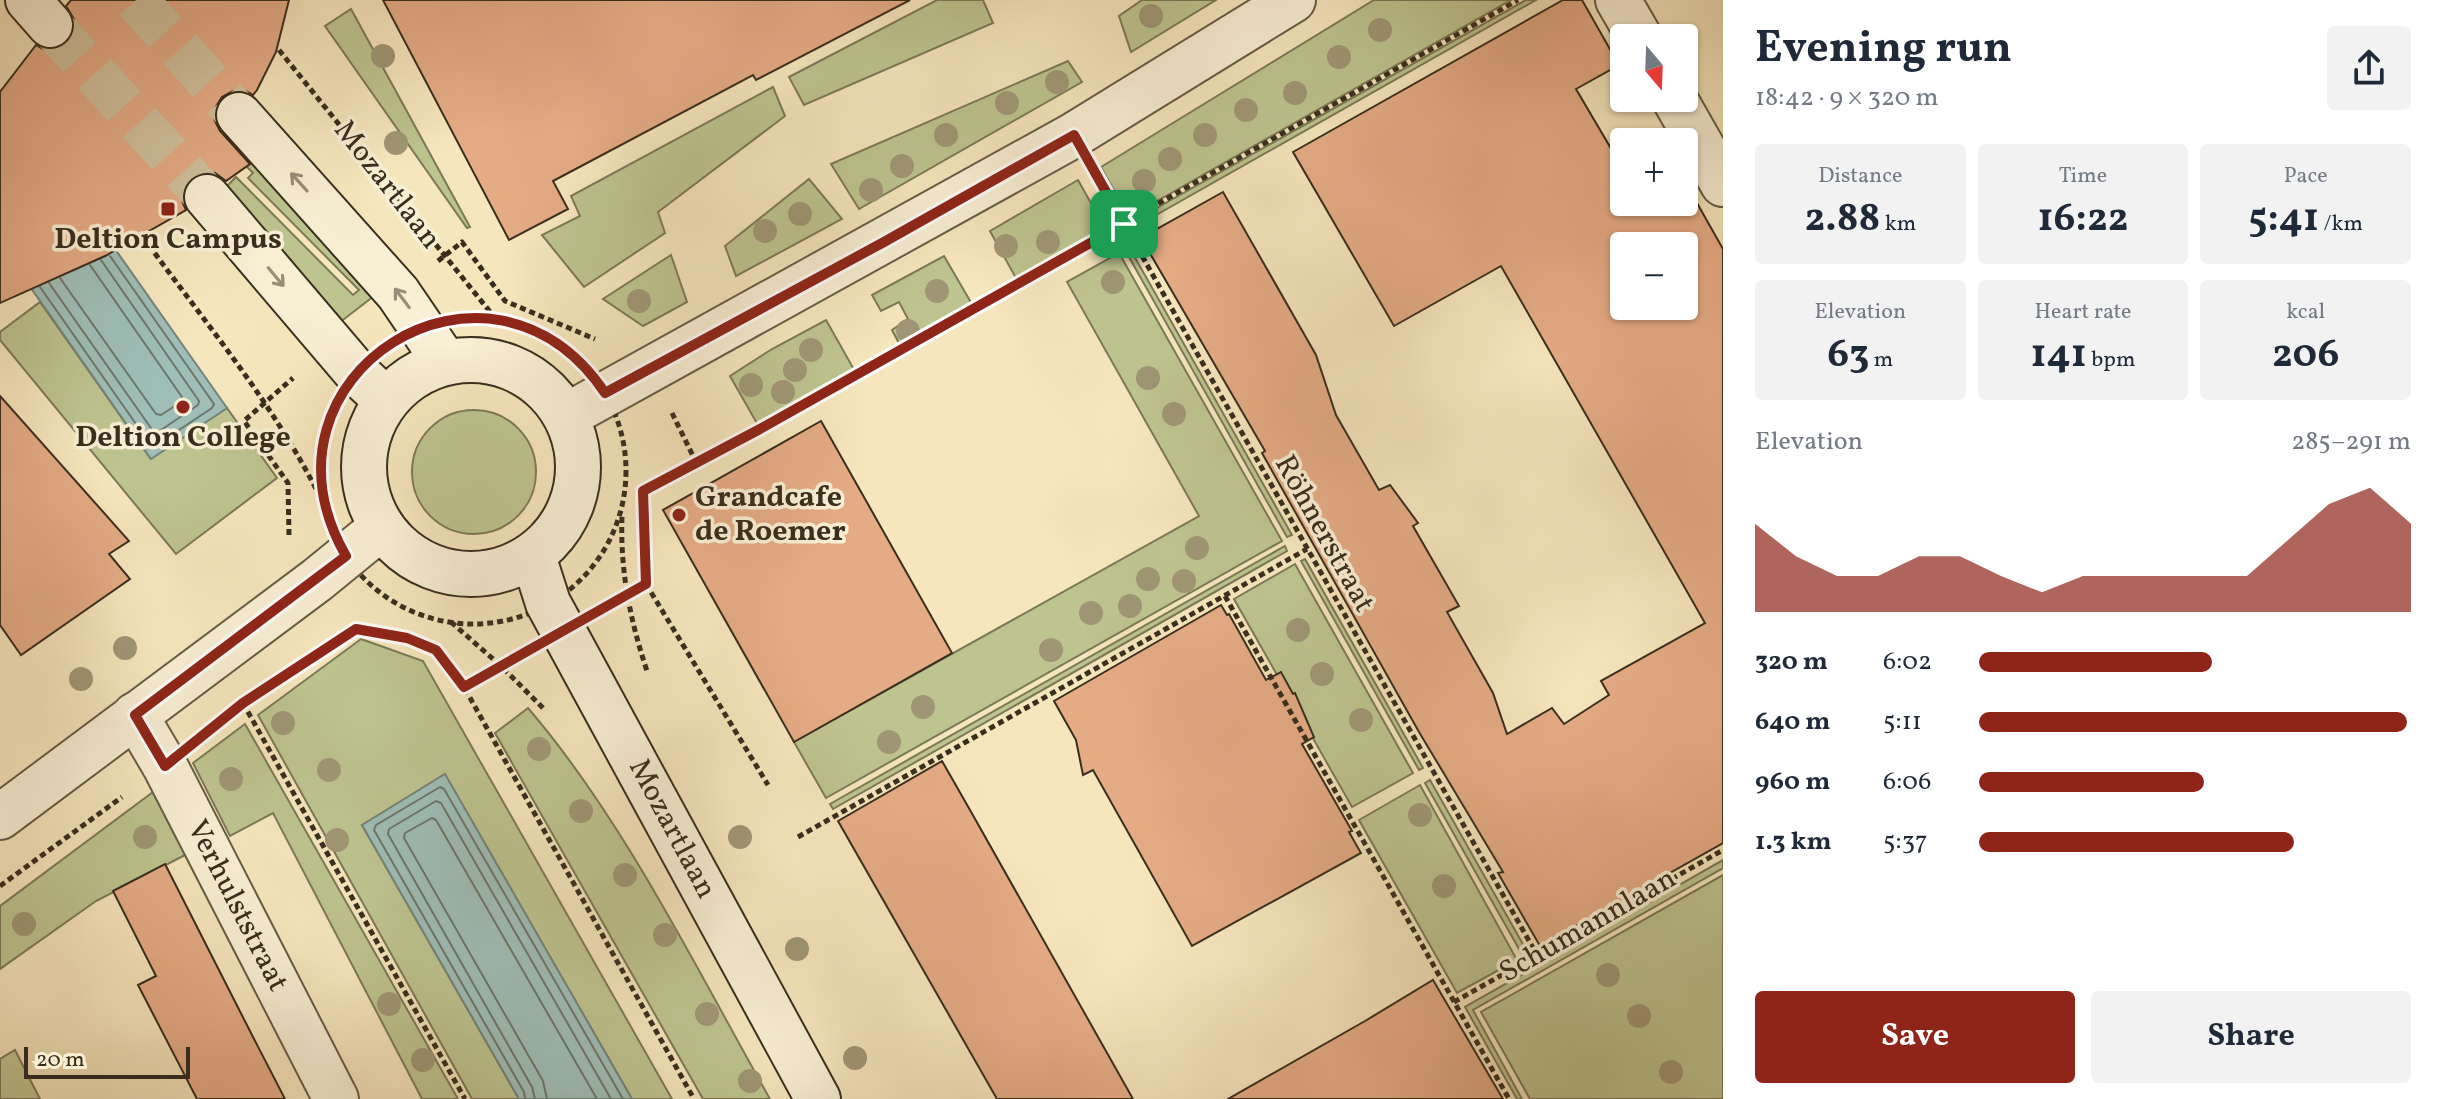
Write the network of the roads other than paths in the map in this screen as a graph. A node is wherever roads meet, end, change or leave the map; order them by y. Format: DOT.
graph roads {
  1 [pos="1293,0"];
  2 [pos="1618,0"];
  3 [pos="1632,24"];
  4 [pos="1682,112"];
  5 [pos="239,115"];
  6 [pos="1723,184"];
  7 [pos="207,197"];
  8 [pos="434,344"];
  9 [pos="371,386"];
  10 [pos="566,416"];
  11 [pos="382,527"];
  12 [pos="533,556"];
  13 [pos="135,715"];
  14 [pos="0,817"];
  15 [pos="336,1099"];
  16 [pos="818,1099"];
  1 -- 10 [label="street"];
  2 -- 3 [label="street"];
  4 -- 6 [label="street"];
  8 -- 5 [label="street, Mozartlaan, one-way"];
  7 -- 9 [label="street, one-way"];
  8 -- 9 [label="street"];
  8 -- 10 [label="street"];
  9 -- 11 [label="street"];
  10 -- 12 [label="street"];
  11 -- 12 [label="street"];
  11 -- 13 [label="street"];
  12 -- 16 [label="street, Mozartlaan"];
  13 -- 14 [label="street"];
  13 -- 15 [label="street, Verhulststraat"];
}
